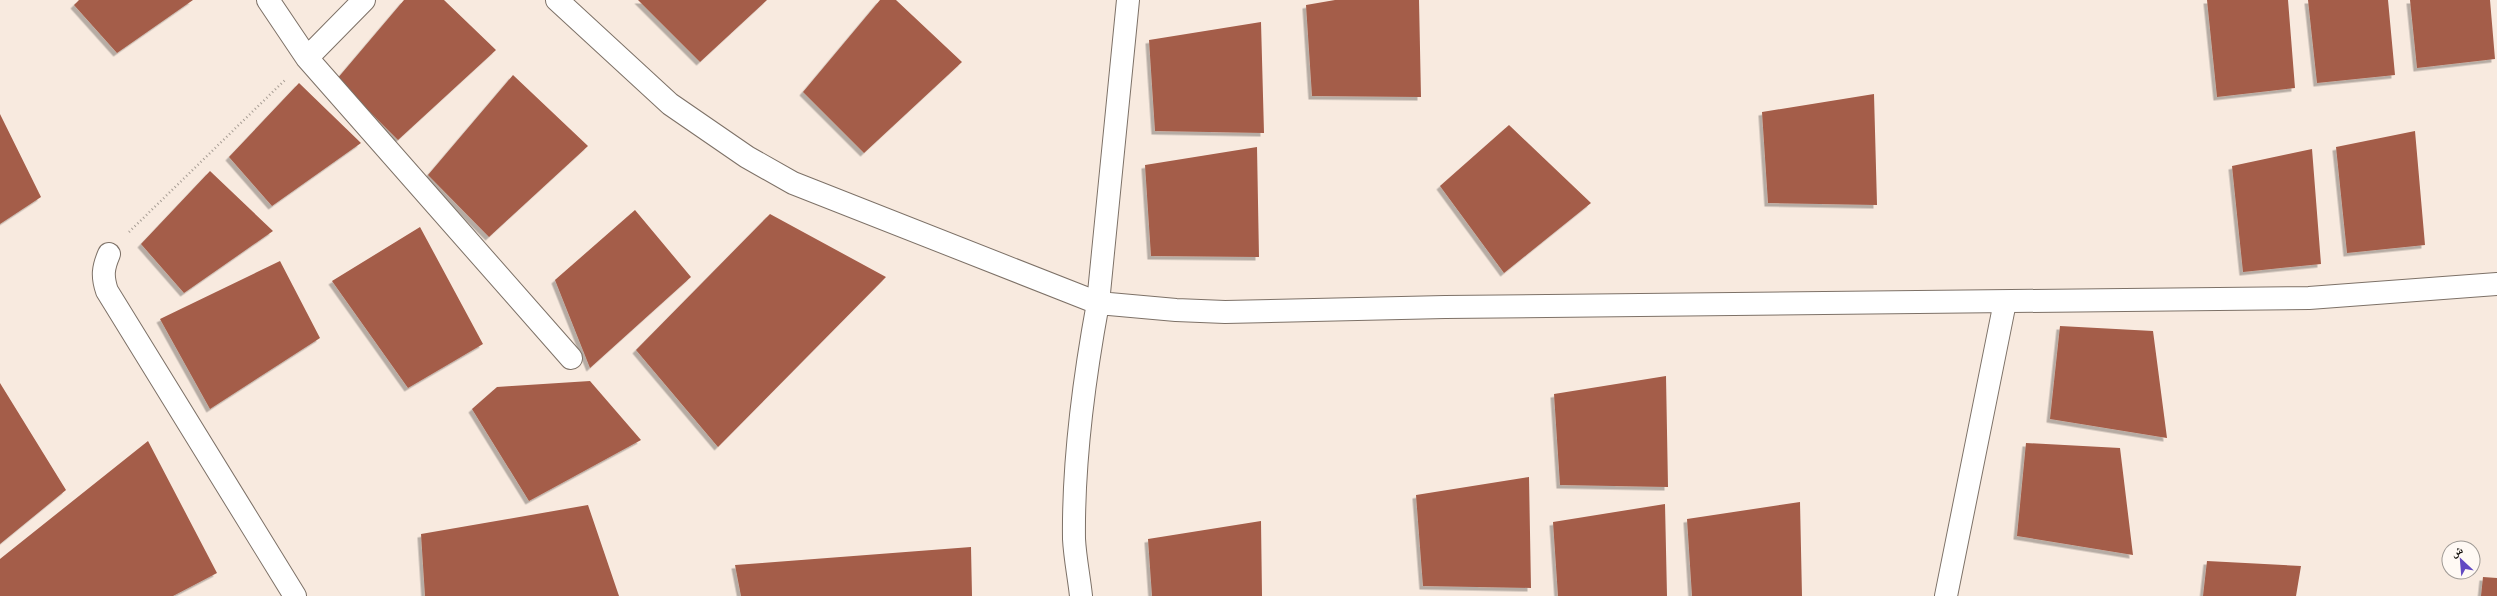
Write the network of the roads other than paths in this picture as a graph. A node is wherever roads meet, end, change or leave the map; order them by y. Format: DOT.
graph roads {
  1 [pos="268,0"];
  2 [pos="364,0"];
  3 [pos="557,0"];
  4 [pos="1128,0"];
  5 [pos="307,58"];
  6 [pos="109,254"];
  7 [pos="2497,284"];
  8 [pos="2005,302"];
  9 [pos="1098,303"];
  10 [pos="571,358"];
  11 [pos="295,596"];
  12 [pos="1081,596"];
  13 [pos="1946,596"];
  1 -- 5 [label="street"];
  2 -- 5 [label="street"];
  3 -- 9 [label="street"];
  4 -- 9 [label="street"];
  5 -- 10 [label="street"];
  6 -- 11 [label="street"];
  7 -- 8 [label="street"];
  8 -- 9 [label="street"];
  8 -- 13 [label="street"];
  9 -- 12 [label="street"];
}
